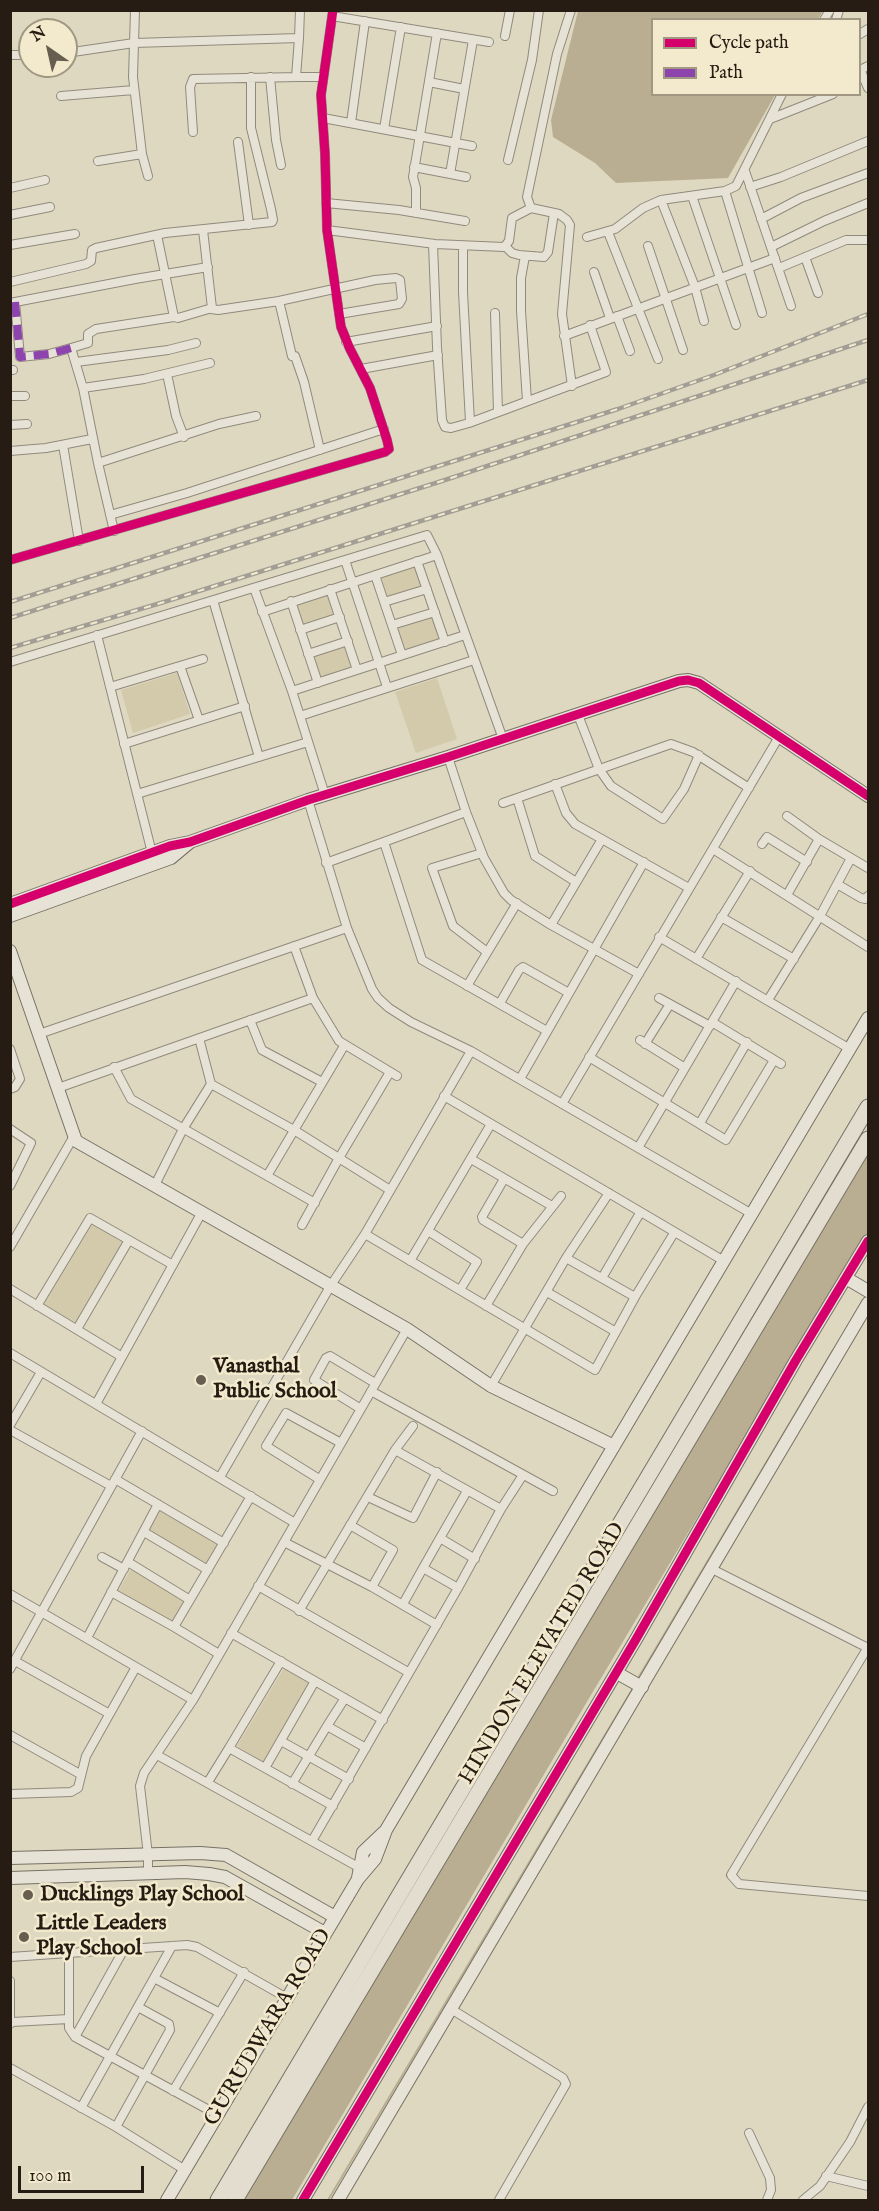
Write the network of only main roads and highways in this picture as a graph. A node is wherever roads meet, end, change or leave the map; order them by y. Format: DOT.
graph roads {
  1 [pos="868,1107"];
  2 [pos="868,1139"];
  3 [pos="218,2200"];
  4 [pos="236,2200"];
  1 -- 3 [label="highway, HINDON ELEVATED ROAD"];
  2 -- 4 [label="highway, HINDON ELEVATED ROAD"];
}
